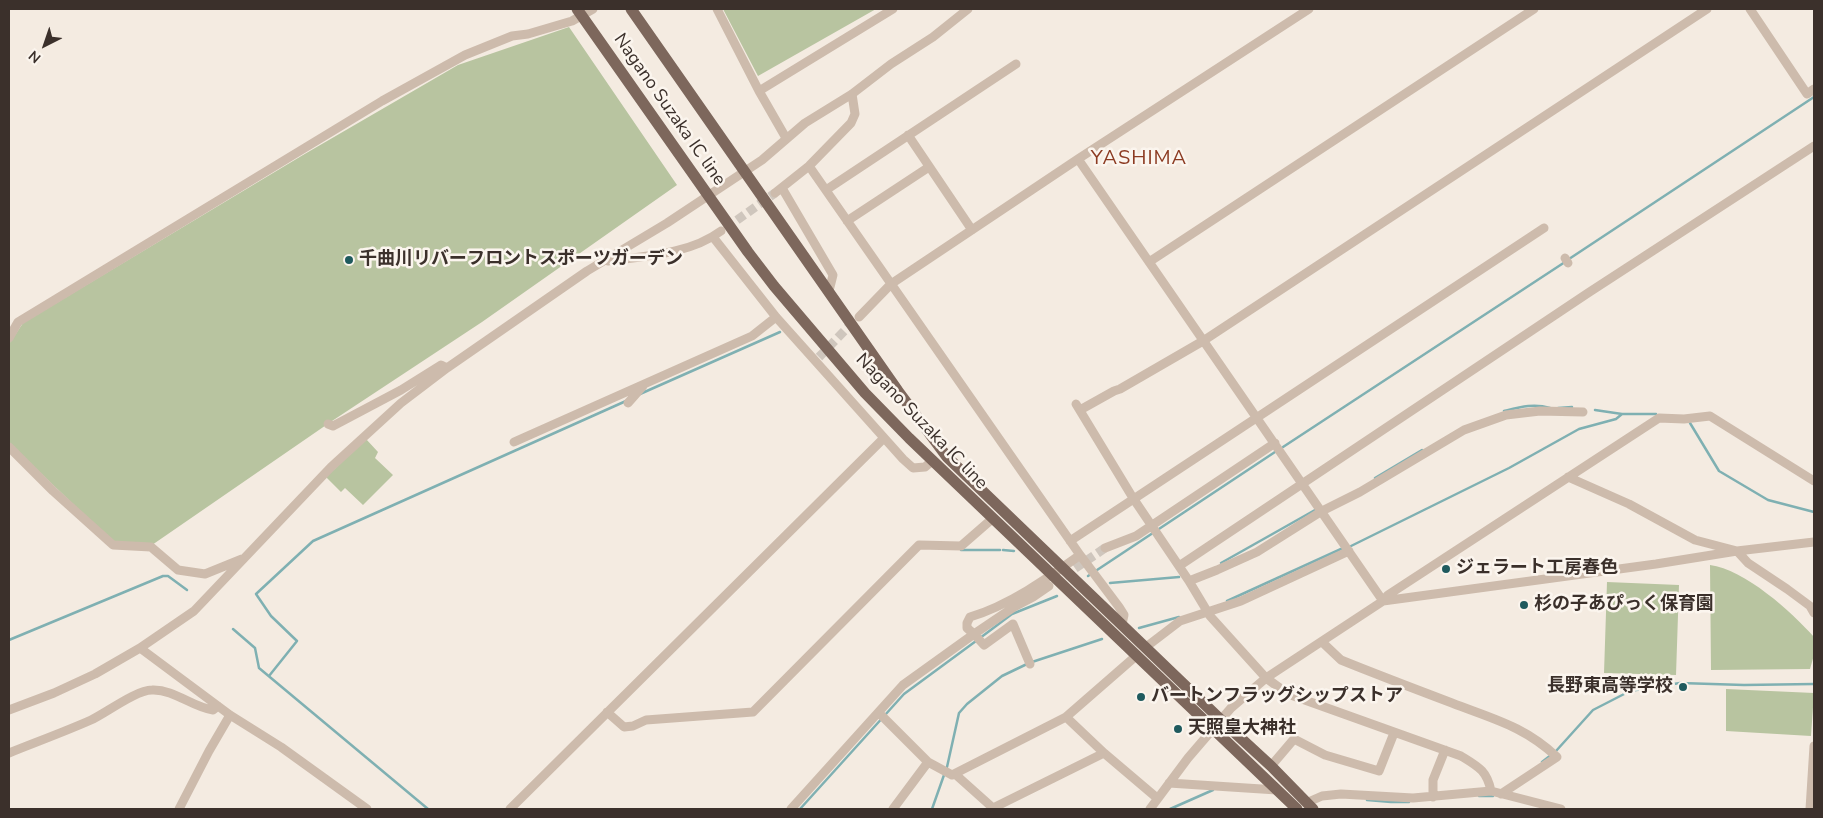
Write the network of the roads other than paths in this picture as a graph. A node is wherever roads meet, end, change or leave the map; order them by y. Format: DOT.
graph roads {
  1 [pos="577,9"];
  2 [pos="593,9"];
  3 [pos="631,9"];
  4 [pos="717,9"];
  5 [pos="893,9"];
  6 [pos="968,9"];
  7 [pos="1309,9"];
  8 [pos="1534,9"];
  9 [pos="1707,9"];
  10 [pos="1750,9"];
  11 [pos="1016,64"];
  12 [pos="1814,89"];
  13 [pos="759,91"];
  14 [pos="852,94"];
  15 [pos="908,135"];
  16 [pos="786,138"];
  17 [pos="1814,146"];
  18 [pos="1078,159"];
  19 [pos="809,166"];
  20 [pos="929,166"];
  21 [pos="743,168"];
  22 [pos="826,190"];
  23 [pos="706,193"];
  24 [pos="847,221"];
  25 [pos="1544,228"];
  26 [pos="972,230"];
  27 [pos="721,231"];
  28 [pos="713,237"];
  29 [pos="606,261"];
  30 [pos="1149,262"];
  31 [pos="892,284"];
  32 [pos="829,292"];
  33 [pos="859,316"];
  34 [pos="776,317"];
  35 [pos="9,338"];
  36 [pos="1203,341"];
  37 [pos="447,368"];
  38 [pos="645,384"];
  39 [pos="628,402"];
  40 [pos="1583,412"];
  41 [pos="1257,417"];
  42 [pos="328,424"];
  43 [pos="884,438"];
  44 [pos="514,442"];
  45 [pos="1275,443"];
  46 [pos="9,447"];
  47 [pos="932,461"];
  48 [pos="1568,477"];
  49 [pos="1814,481"];
  50 [pos="1303,484"];
  51 [pos="1134,498"];
  52 [pos="1322,511"];
  53 [pos="992,519"];
  54 [pos="1155,529"];
  55 [pos="1070,541"];
  56 [pos="1814,542"];
  57 [pos="1105,548"];
  58 [pos="1349,551"];
  59 [pos="1738,551"];
  60 [pos="1080,554"];
  61 [pos="244,558"];
  62 [pos="1179,566"];
  63 [pos="1062,568"];
  64 [pos="1050,581"];
  65 [pos="1189,581"];
  66 [pos="1382,601"];
  67 [pos="1208,612"];
  68 [pos="1814,613"];
  69 [pos="1122,624"];
  70 [pos="977,638"];
  71 [pos="1322,642"];
  72 [pos="1146,647"];
  73 [pos="140,648"];
  74 [pos="1136,656"];
  75 [pos="1029,663"];
  76 [pos="1266,678"];
  77 [pos="218,706"];
  78 [pos="9,710"];
  79 [pos="608,712"];
  80 [pos="230,715"];
  81 [pos="882,716"];
  82 [pos="1066,717"];
  83 [pos="1217,725"];
  84 [pos="1394,732"];
  85 [pos="1814,746"];
  86 [pos="1444,750"];
  87 [pos="9,753"];
  88 [pos="1104,753"];
  89 [pos="928,762"];
  90 [pos="1271,766"];
  91 [pos="955,774"];
  92 [pos="1169,783"];
  93 [pos="1277,790"];
  94 [pos="1491,791"];
  95 [pos="1501,794"];
  96 [pos="1433,797"];
  97 [pos="1157,798"];
  98 [pos="1006,806"];
  99 [pos="1305,807"];
  100 [pos="364,808"];
  101 [pos="179,809"];
  102 [pos="510,809"];
  103 [pos="791,809"];
  104 [pos="893,809"];
  105 [pos="992,809"];
  106 [pos="1150,809"];
  107 [pos="1561,809"];
  108 [pos="1810,809"];
  1 -- 23 [label="main road, Nagano Suzaka IC line"];
  2 -- 35 [label="street"];
  3 -- 21 [label="main road, Nagano Suzaka IC line"];
  4 -- 13 [label="street"];
  5 -- 13 [label="street"];
  6 -- 14 [label="street"];
  7 -- 18 [label="street"];
  8 -- 30 [label="street"];
  9 -- 36 [label="street"];
  10 -- 12 [label="street"];
  11 -- 15 [label="street"];
  13 -- 16 [label="street"];
  14 -- 16 [label="street"];
  14 -- 19 [label="street"];
  15 -- 20 [label="street"];
  15 -- 22 [label="street"];
  16 -- 21 [label="street"];
  17 -- 50 [label="street"];
  18 -- 26 [label="street"];
  18 -- 30 [label="street"];
  19 -- 22 [label="street"];
  19 -- 32 [label="street"];
  20 -- 24 [label="street"];
  20 -- 26 [label="street"];
  21 -- 23 [label="street"];
  21 -- 32 [label="main road, Nagano Suzaka IC line"];
  22 -- 24 [label="street"];
  23 -- 29 [label="street"];
  23 -- 47 [label="main road, Nagano Suzaka IC line"];
  24 -- 31 [label="street"];
  25 -- 41 [label="street"];
  26 -- 31 [label="street"];
  27 -- 28 [label="street"];
  28 -- 29 [label="street"];
  28 -- 34 [label="street"];
  29 -- 37 [label="street"];
  30 -- 36 [label="street"];
  31 -- 33 [label="street"];
  31 -- 55 [label="street"];
  32 -- 63 [label="main road, Nagano Suzaka IC line"];
  34 -- 38 [label="street"];
  34 -- 43 [label="street"];
  36 -- 41 [label="street"];
  36 -- 51 [label="street"];
  37 -- 42 [label="street"];
  37 -- 61 [label="street"];
  38 -- 39 [label="street"];
  38 -- 44 [label="street"];
  40 -- 52 [label="street"];
  41 -- 45 [label="street"];
  41 -- 51 [label="street"];
  43 -- 47 [label="street"];
  43 -- 79 [label="street"];
  45 -- 50 [label="street"];
  45 -- 54 [label="street"];
  46 -- 61 [label="street"];
  47 -- 53 [label="main road, Nagano Suzaka IC line"];
  48 -- 49 [label="street"];
  48 -- 59 [label="street"];
  48 -- 66 [label="street"];
  50 -- 52 [label="street"];
  50 -- 62 [label="street"];
  51 -- 54 [label="street"];
  51 -- 55 [label="street"];
  52 -- 58 [label="street"];
  52 -- 65 [label="street"];
  53 -- 64 [label="main road, Nagano Suzaka IC line"];
  53 -- 79 [label="street"];
  54 -- 57 [label="street"];
  54 -- 62 [label="street"];
  55 -- 60 [label="street"];
  56 -- 59 [label="street"];
  58 -- 66 [label="street"];
  58 -- 67 [label="street"];
  59 -- 66 [label="street"];
  59 -- 68 [label="street"];
  60 -- 63 [label="street"];
  60 -- 69 [label="street"];
  61 -- 73 [label="street"];
  62 -- 65 [label="street"];
  63 -- 64 [label="street"];
  63 -- 69 [label="main road, Nagano Suzaka IC line"];
  64 -- 70 [label="street"];
  64 -- 70 [label="street"];
  64 -- 74 [label="main road, Nagano Suzaka IC line"];
  65 -- 67 [label="street"];
  66 -- 71 [label="street"];
  67 -- 72 [label="street"];
  67 -- 76 [label="street"];
  69 -- 72 [label="main road, Nagano Suzaka IC line"];
  70 -- 75 [label="street"];
  70 -- 81 [label="street"];
  71 -- 76 [label="street"];
  71 -- 95 [label="street"];
  72 -- 83 [label="main road, Nagano Suzaka IC line"];
  73 -- 77 [label="street"];
  73 -- 78 [label="street"];
  74 -- 82 [label="street"];
  74 -- 83 [label="main road, Nagano Suzaka IC line"];
  76 -- 83 [label="street"];
  76 -- 84 [label="street"];
  77 -- 80 [label="street"];
  77 -- 87 [label="street"];
  79 -- 102 [label="street"];
  80 -- 100 [label="street"];
  80 -- 101 [label="street"];
  81 -- 89 [label="street"];
  81 -- 103 [label="street"];
  82 -- 88 [label="street"];
  82 -- 91 [label="street"];
  83 -- 90 [label="main road, Nagano Suzaka IC line"];
  83 -- 92 [label="street"];
  83 -- 93 [label="main road, Nagano Suzaka IC line"];
  84 -- 86 [label="street"];
  84 -- 90 [label="street"];
  85 -- 108 [label="street"];
  86 -- 94 [label="street"];
  86 -- 96 [label="street"];
  88 -- 97 [label="street"];
  88 -- 98 [label="street"];
  89 -- 91 [label="street"];
  89 -- 104 [label="street"];
  90 -- 99 [label="main road, Nagano Suzaka IC line"];
  91 -- 105 [label="street"];
  92 -- 93 [label="street"];
  92 -- 97 [label="street"];
  93 -- 99 [label="main road, Nagano Suzaka IC line"];
  94 -- 95 [label="street"];
  94 -- 96 [label="street"];
  95 -- 107 [label="street"];
  96 -- 99 [label="street"];
  97 -- 106 [label="street"];
  98 -- 105 [label="street"];
}
